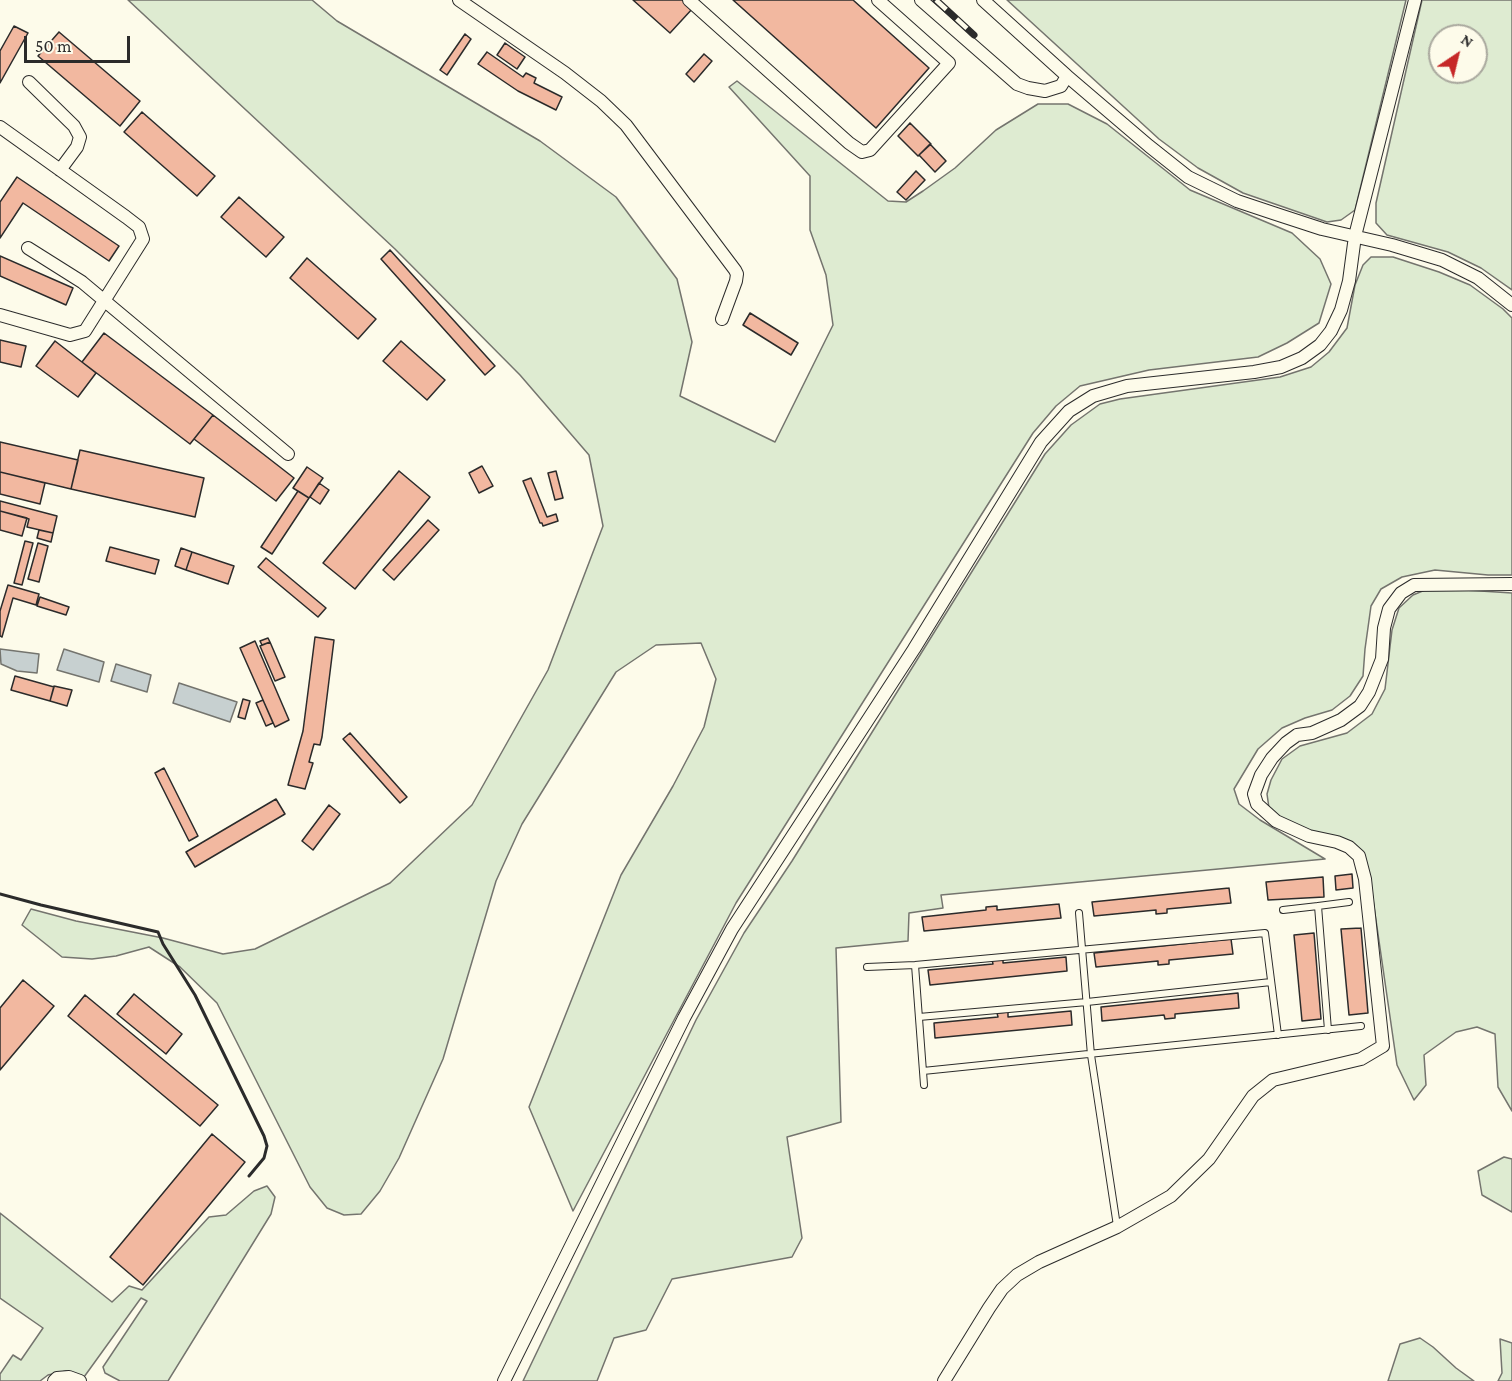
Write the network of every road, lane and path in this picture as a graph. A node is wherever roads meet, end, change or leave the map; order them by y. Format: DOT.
graph roads {
  1 [pos="459,0"];
  2 [pos="689,0"];
  3 [pos="878,0"];
  4 [pos="921,0"];
  5 [pos="983,0"];
  6 [pos="1415,0"];
  7 [pos="1067,76"];
  8 [pos="29,82"];
  9 [pos="0,127"];
  10 [pos="60,170"];
  11 [pos="1355,236"];
  12 [pos="28,248"];
  13 [pos="104,302"];
  14 [pos="1512,305"];
  15 [pos="0,315"];
  16 [pos="722,320"];
  17 [pos="288,454"];
  18 [pos="1512,584"];
  19 [pos="1349,903"];
  20 [pos="1318,906"];
  21 [pos="1283,910"];
  22 [pos="1079,913"];
  23 [pos="1082,949"];
  24 [pos="915,965"];
  25 [pos="867,967"];
  26 [pos="1271,982"];
  27 [pos="1087,1002"];
  28 [pos="919,1017"];
  29 [pos="1361,1026"];
  30 [pos="1328,1030"];
  31 [pos="1278,1035"];
  32 [pos="1091,1055"];
  33 [pos="923,1071"];
  34 [pos="924,1085"];
  35 [pos="1117,1227"];
  36 [pos="54,1381"];
  37 [pos="80,1381"];
  38 [pos="504,1381"];
  39 [pos="944,1381"];
  1 -- 16 [label="street"];
  2 -- 3 [label="street"];
  4 -- 7 [label="street"];
  5 -- 7 [label="street"];
  6 -- 11 [label="street"];
  7 -- 11 [label="street"];
  8 -- 10 [label="street"];
  9 -- 10 [label="street"];
  10 -- 13 [label="street"];
  11 -- 14 [label="street"];
  11 -- 38 [label="street"];
  12 -- 13 [label="street"];
  13 -- 15 [label="street"];
  13 -- 17 [label="street"];
  18 -- 35 [label="street"];
  19 -- 20 [label="lane"];
  20 -- 21 [label="lane"];
  20 -- 30 [label="lane"];
  22 -- 23 [label="lane"];
  23 -- 24 [label="lane"];
  23 -- 26 [label="lane"];
  23 -- 27 [label="lane"];
  24 -- 25 [label="lane"];
  24 -- 28 [label="lane"];
  26 -- 27 [label="lane"];
  26 -- 31 [label="lane"];
  27 -- 28 [label="lane"];
  27 -- 32 [label="lane"];
  28 -- 33 [label="lane"];
  29 -- 30 [label="lane"];
  30 -- 31 [label="lane"];
  31 -- 32 [label="lane"];
  32 -- 33 [label="lane"];
  32 -- 35 [label="lane"];
  33 -- 34 [label="lane"];
  35 -- 39 [label="street"];
  36 -- 37 [label="street"];
}
